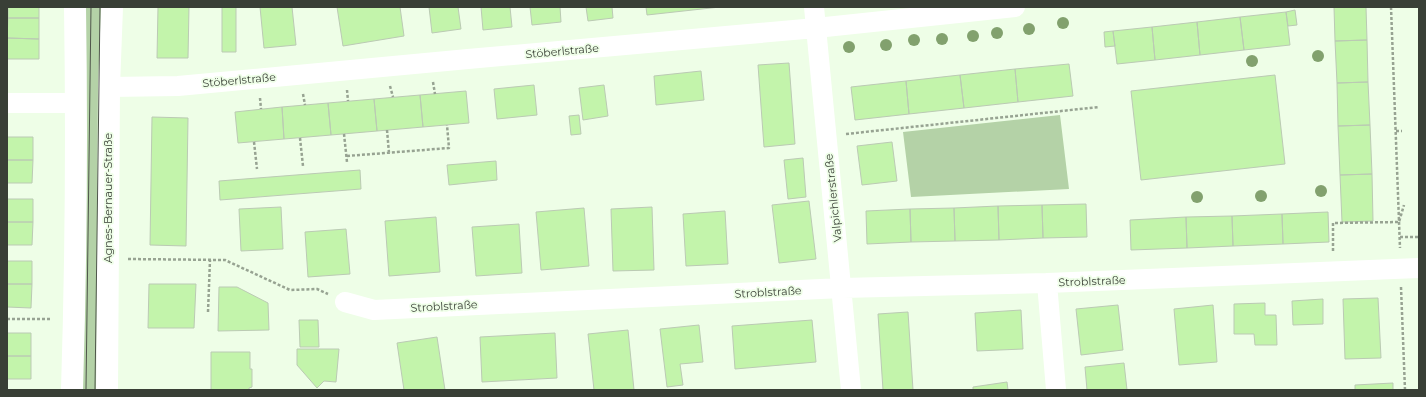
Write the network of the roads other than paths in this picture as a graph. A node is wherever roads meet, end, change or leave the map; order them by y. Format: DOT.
graph roads {
  1 [pos="75,7"];
  2 [pos="112,7"];
  3 [pos="814,7"];
  4 [pos="1015,7"];
  5 [pos="816,28"];
  6 [pos="109,87"];
  7 [pos="76,102"];
  8 [pos="7,103"];
  9 [pos="1410,268"];
  10 [pos="1047,283"];
  11 [pos="842,288"];
  12 [pos="345,302"];
  13 [pos="72,390"];
  14 [pos="107,390"];
  15 [pos="851,390"];
  16 [pos="1056,390"];
  1 -- 7 [label="main road"];
  2 -- 6 [label="main road, Agnes-Bernauer-Straße"];
  3 -- 5 [label="street, Valpichlerstraße"];
  4 -- 5 [label="street, Stöberlstraße"];
  5 -- 6 [label="street, Stöberlstraße"];
  5 -- 11 [label="street, Valpichlerstraße"];
  6 -- 14 [label="main road, Agnes-Bernauer-Straße"];
  7 -- 8 [label="street"];
  7 -- 13 [label="main road"];
  9 -- 10 [label="street, Stroblstraße"];
  10 -- 11 [label="street, Stroblstraße"];
  10 -- 16 [label="street"];
  11 -- 12 [label="street, Stroblstraße"];
  11 -- 15 [label="street, Valpichlerstraße"];
}
